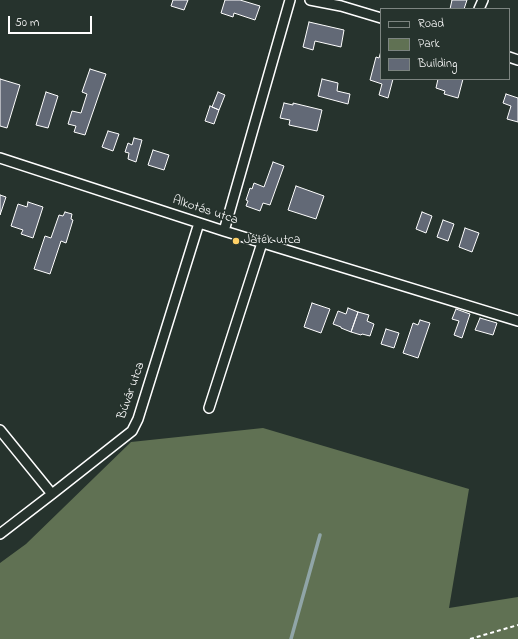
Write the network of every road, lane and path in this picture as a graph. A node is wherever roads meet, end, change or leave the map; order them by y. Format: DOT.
graph roads {
  1 [pos="290,0"];
  2 [pos="310,0"];
  3 [pos="380,18"];
  4 [pos="0,158"];
  5 [pos="199,223"];
  6 [pos="224,231"];
  7 [pos="262,243"];
  8 [pos="518,321"];
  9 [pos="209,408"];
  10 [pos="0,430"];
  11 [pos="52,494"];
  12 [pos="0,534"];
  13 [pos="518,626"];
  14 [pos="470,639"];
  1 -- 6 [label="street"];
  2 -- 3 [label="street"];
  4 -- 5 [label="street, Alkotás utca"];
  5 -- 6 [label="street, Alkotás utca"];
  5 -- 11 [label="street, Búvár utca"];
  6 -- 7 [label="street, Alkotás utca"];
  7 -- 8 [label="street, Alkotás utca"];
  7 -- 9 [label="street"];
  10 -- 11 [label="street"];
  11 -- 12 [label="street, Búvár utca"];
  13 -- 14 [label="path"];
}
